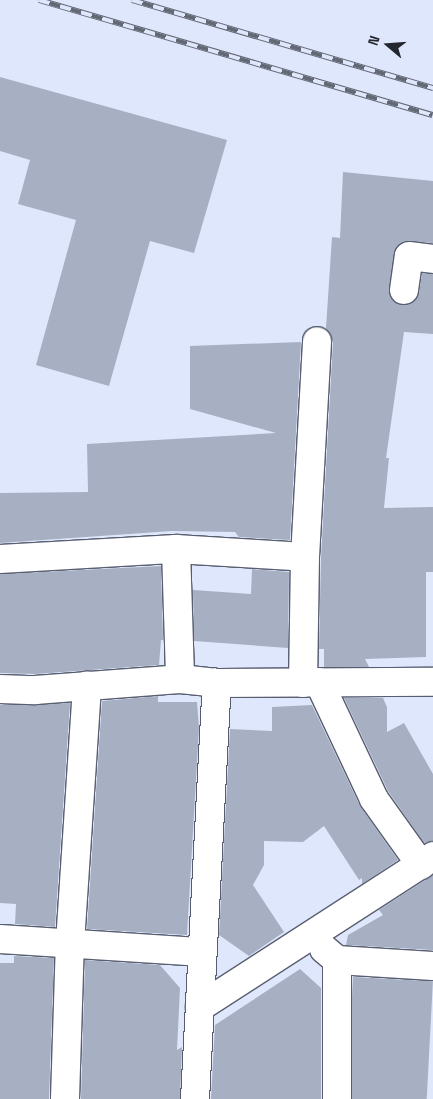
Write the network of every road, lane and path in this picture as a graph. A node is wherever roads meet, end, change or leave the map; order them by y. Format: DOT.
graph roads {
  1 [pos="433,259"];
  2 [pos="404,290"];
  3 [pos="318,341"];
  4 [pos="176,549"];
  5 [pos="305,557"];
  6 [pos="0,559"];
  7 [pos="180,679"];
  8 [pos="311,682"];
  9 [pos="433,682"];
  10 [pos="217,683"];
  11 [pos="87,686"];
  12 [pos="0,689"];
  13 [pos="427,861"];
  14 [pos="310,937"];
  15 [pos="0,939"];
  16 [pos="70,943"];
  17 [pos="203,952"];
  18 [pos="337,960"];
  19 [pos="433,966"];
  20 [pos="200,1007"];
  21 [pos="65,1099"];
  22 [pos="195,1099"];
  23 [pos="337,1099"];
  1 -- 2 [label="street"];
  3 -- 5 [label="street"];
  4 -- 5 [label="street"];
  4 -- 6 [label="street"];
  4 -- 7 [label="street"];
  5 -- 8 [label="street"];
  7 -- 10 [label="street"];
  7 -- 11 [label="street"];
  8 -- 9 [label="street"];
  8 -- 10 [label="street"];
  8 -- 13 [label="street"];
  10 -- 17 [label="street"];
  11 -- 12 [label="street"];
  11 -- 16 [label="street"];
  13 -- 14 [label="street"];
  14 -- 18 [label="street"];
  14 -- 20 [label="street"];
  15 -- 16 [label="street"];
  16 -- 17 [label="street"];
  16 -- 21 [label="street"];
  17 -- 20 [label="street"];
  18 -- 19 [label="street"];
  18 -- 23 [label="street"];
  20 -- 22 [label="street"];
}
